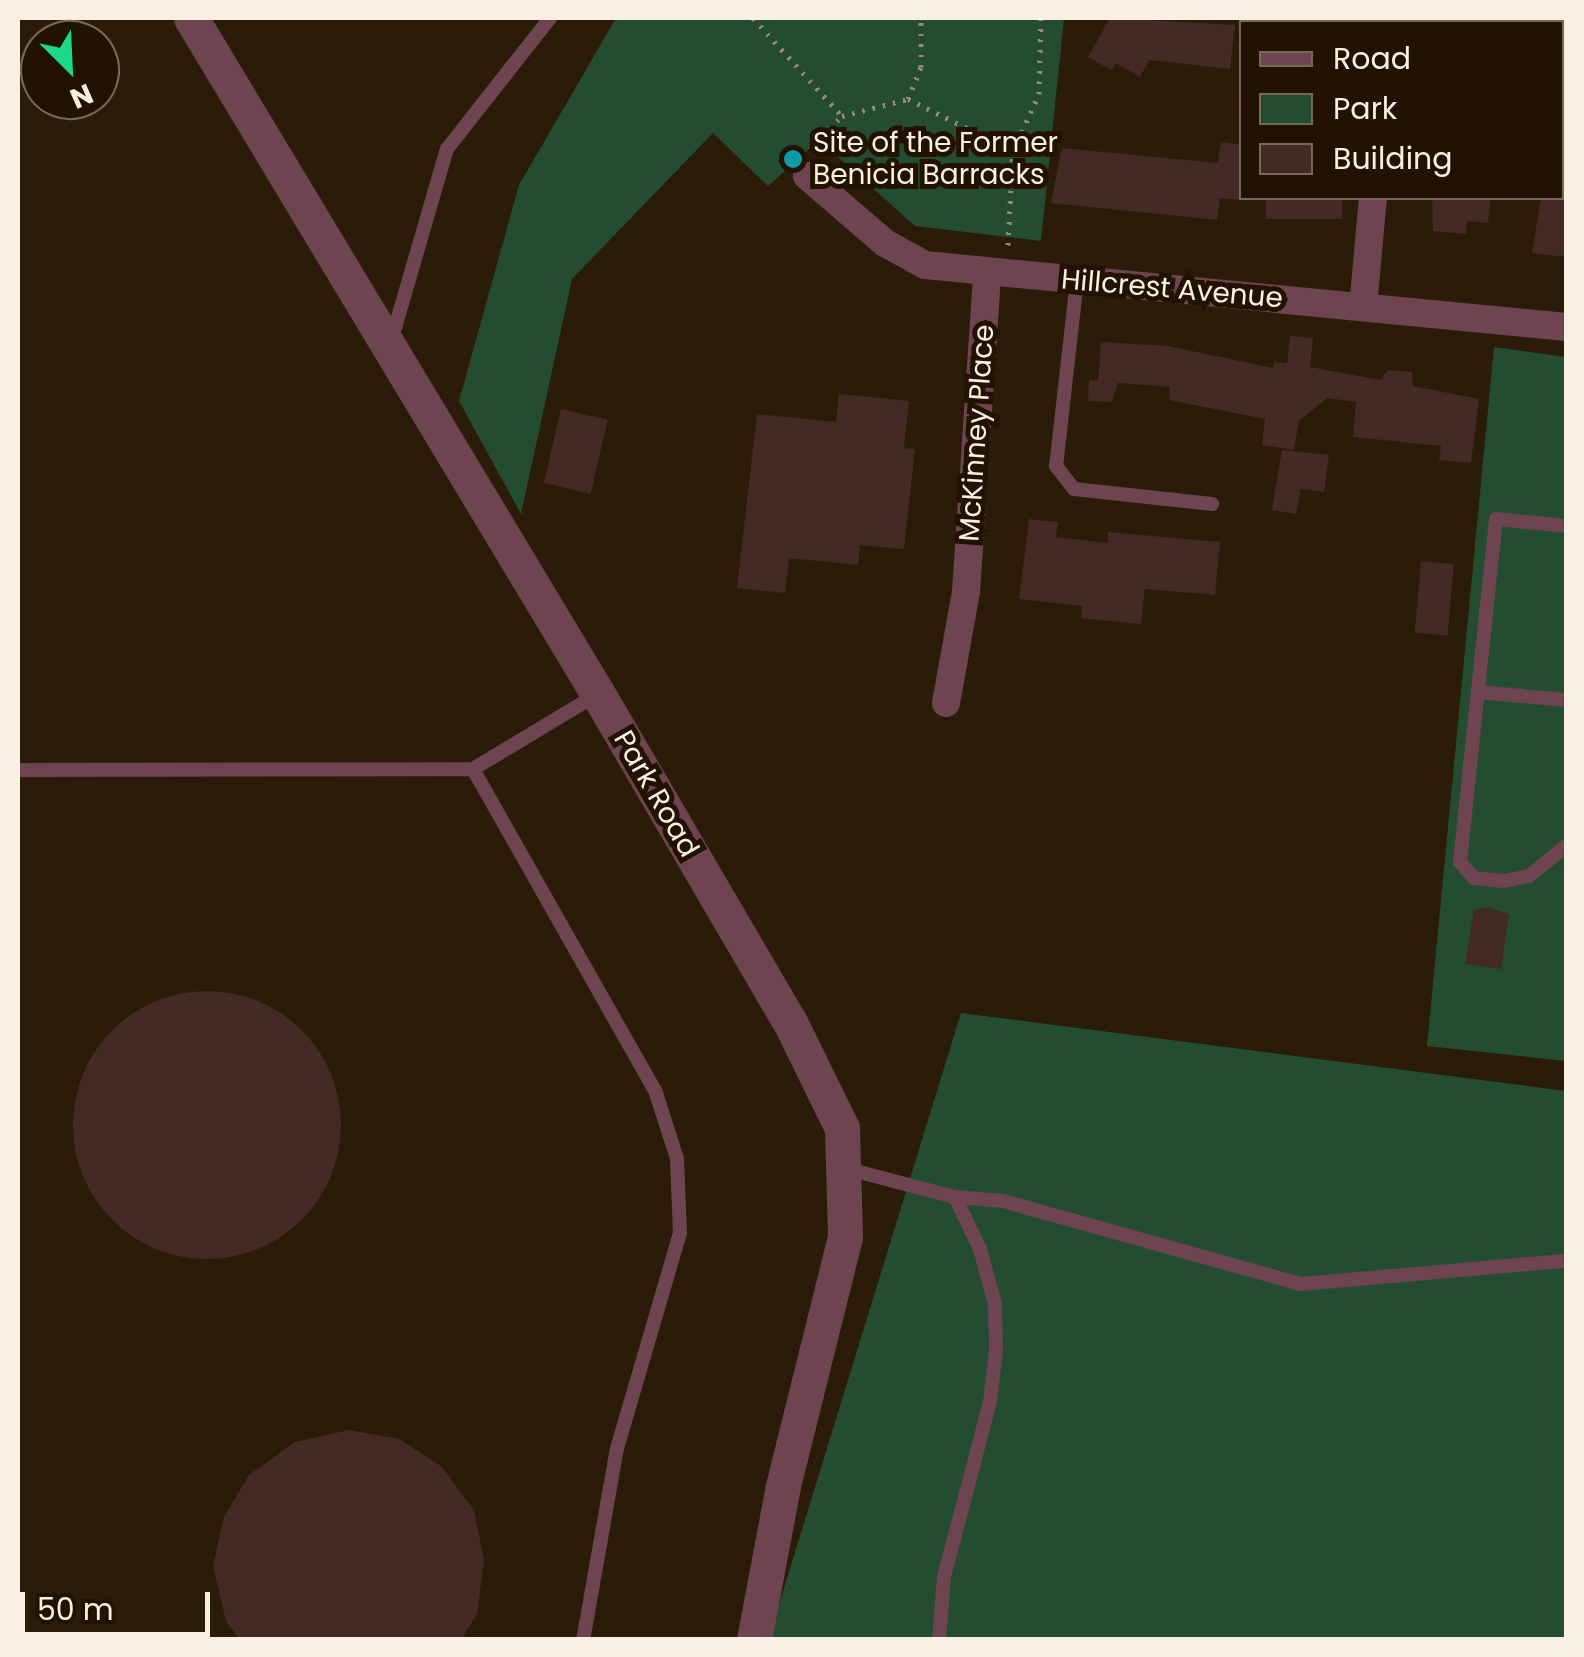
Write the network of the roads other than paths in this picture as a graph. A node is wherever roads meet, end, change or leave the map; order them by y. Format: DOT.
graph roads {
  1 [pos="191,18"];
  2 [pos="550,18"];
  3 [pos="808,176"];
  4 [pos="1373,200"];
  5 [pos="987,275"];
  6 [pos="1077,280"];
  7 [pos="1362,307"];
  8 [pos="1566,328"];
  9 [pos="389,348"];
  10 [pos="1212,504"];
  11 [pos="1566,526"];
  12 [pos="1478,692"];
  13 [pos="598,694"];
  14 [pos="1566,700"];
  15 [pos="946,703"];
  16 [pos="473,769"];
  17 [pos="18,770"];
  18 [pos="1566,846"];
  19 [pos="848,1169"];
  20 [pos="955,1198"];
  21 [pos="1566,1261"];
  22 [pos="583,1640"];
  23 [pos="754,1640"];
  24 [pos="939,1640"];
  1 -- 9 [label="street, Park Road"];
  2 -- 9 [label="lane"];
  3 -- 5 [label="street, Hillcrest Avenue"];
  4 -- 7 [label="street"];
  5 -- 6 [label="street, Hillcrest Avenue"];
  5 -- 15 [label="street, McKinney Place"];
  6 -- 7 [label="street, Hillcrest Avenue"];
  6 -- 10 [label="lane"];
  7 -- 8 [label="street, Hillcrest Avenue"];
  9 -- 13 [label="street, Park Road"];
  11 -- 12 [label="lane"];
  12 -- 14 [label="lane"];
  12 -- 18 [label="lane"];
  13 -- 16 [label="lane"];
  13 -- 19 [label="street, Park Road"];
  16 -- 17 [label="lane"];
  16 -- 22 [label="lane"];
  19 -- 20 [label="lane"];
  19 -- 23 [label="street, Park Road"];
  20 -- 21 [label="lane"];
  20 -- 24 [label="lane"];
}
